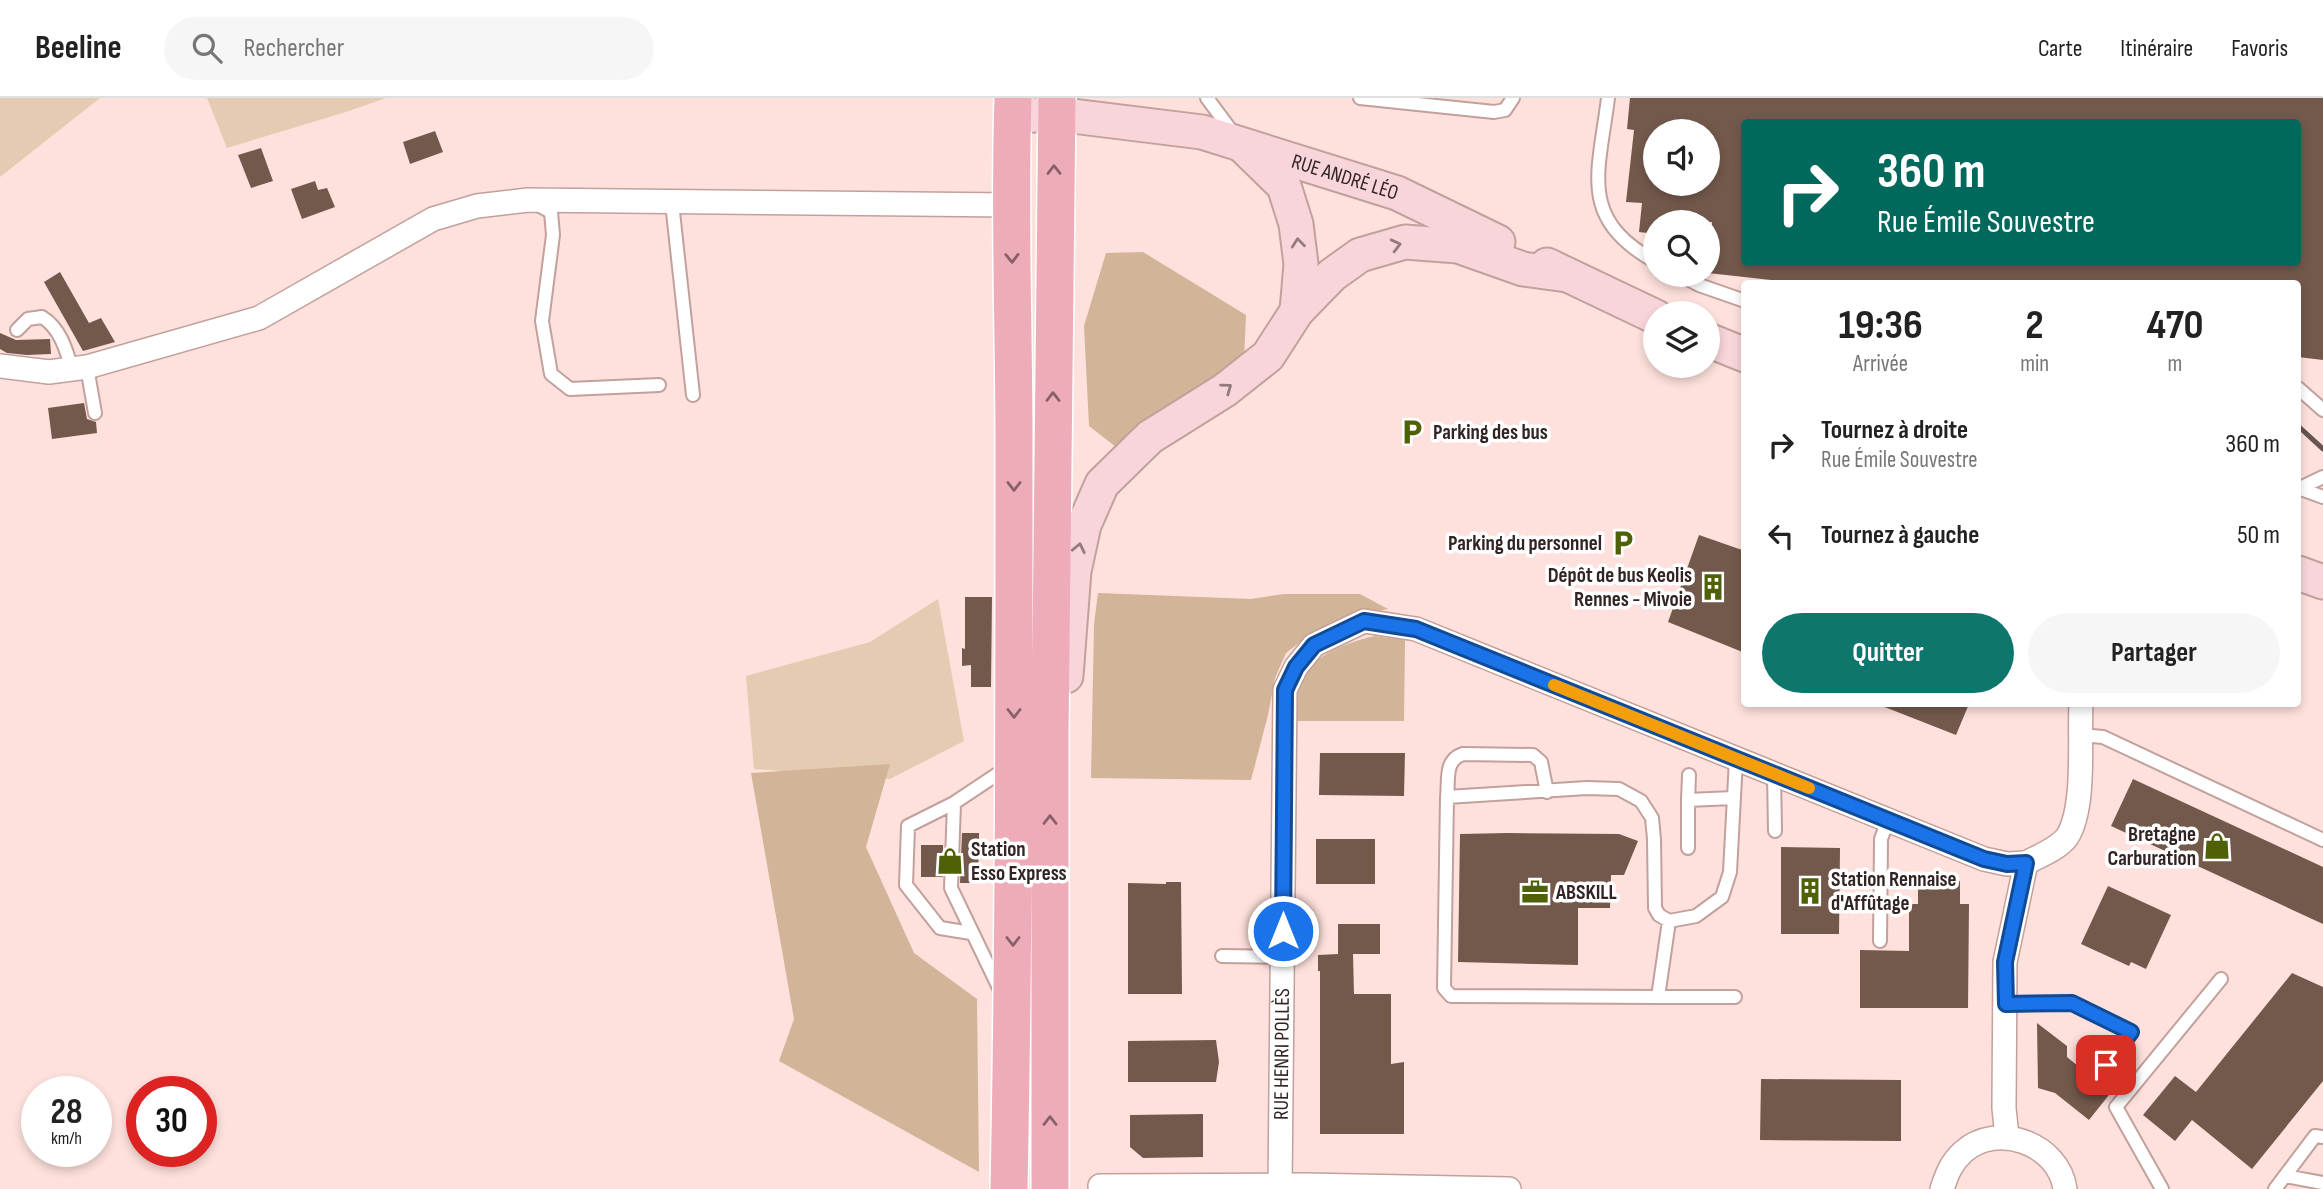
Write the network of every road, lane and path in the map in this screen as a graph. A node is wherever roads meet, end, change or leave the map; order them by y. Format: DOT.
graph roads {
  1 [pos="1208,98"];
  2 [pos="1360,98"];
  3 [pos="1513,98"];
  4 [pos="1608,98"];
  5 [pos="1056,106"];
  6 [pos="1013,107"];
  7 [pos="1239,142"];
  8 [pos="528,200"];
  9 [pos="668,201"];
  10 [pos="1011,205"];
  11 [pos="1643,255"];
  12 [pos="1567,275"];
  13 [pos="1705,287"];
  14 [pos="1741,300"];
  15 [pos="1297,311"];
  16 [pos="1643,311"];
  17 [pos="17,330"];
  18 [pos="1720,345"];
  19 [pos="1741,353"];
  20 [pos="0,366"];
  21 [pos="80,368"];
  22 [pos="659,385"];
  23 [pos="2301,391"];
  24 [pos="693,395"];
  25 [pos="2323,410"];
  26 [pos="95,412"];
  27 [pos="2323,477"];
  28 [pos="2301,488"];
  29 [pos="2301,489"];
  30 [pos="2323,498"];
  31 [pos="2301,574"];
  32 [pos="2323,582"];
  33 [pos="2081,707"];
  34 [pos="1051,735"];
  35 [pos="2081,735"];
  36 [pos="1736,759"];
  37 [pos="1014,762"];
  38 [pos="1773,774"];
  39 [pos="1689,775"];
  40 [pos="1546,792"];
  41 [pos="1447,797"];
  42 [pos="1733,797"];
  43 [pos="1688,800"];
  44 [pos="954,803"];
  45 [pos="1888,820"];
  46 [pos="1775,831"];
  47 [pos="2323,840"];
  48 [pos="1688,848"];
  49 [pos="2026,863"];
  50 [pos="1669,921"];
  51 [pos="971,933"];
  52 [pos="1880,941"];
  53 [pos="1222,956"];
  54 [pos="1283,957"];
  55 [pos="2221,979"];
  56 [pos="1658,997"];
  57 [pos="1735,997"];
  58 [pos="2006,1004"];
  59 [pos="1013,1015"];
  60 [pos="2106,1065"];
  61 [pos="2007,1137"];
  62 [pos="2323,1137"];
  63 [pos="2285,1176"];
  64 [pos="2323,1183"];
  65 [pos="1100,1186"];
  66 [pos="1280,1188"];
  67 [pos="1009,1189"];
  68 [pos="1050,1189"];
  69 [pos="1509,1189"];
  70 [pos="1942,1189"];
  71 [pos="2065,1189"];
  72 [pos="2162,1189"];
  73 [pos="2275,1189"];
  1 -- 7 [label="lane"];
  2 -- 3 [label="lane"];
  4 -- 11 [label="lane"];
  5 -- 6 [label="street, RUE ANDRÉ LÉO"];
  5 -- 7 [label="street, RUE ANDRÉ LÉO"];
  34 -- 5 [label="main road, one-way"];
  6 -- 10 [label="main road"];
  7 -- 12 [label="street, RUE ANDRÉ LÉO"];
  15 -- 7 [label="street, one-way"];
  8 -- 9 [label="street"];
  8 -- 21 [label="street"];
  8 -- 22 [label="lane"];
  9 -- 10 [label="street"];
  9 -- 24 [label="lane"];
  10 -- 37 [label="main road, one-way"];
  15 -- 12 [label="street, one-way"];
  12 -- 16 [label="street, RUE ANDRÉ LÉO"];
  13 -- 14 [label="lane"];
  34 -- 15 [label="street, one-way"];
  17 -- 21 [label="lane"];
  18 -- 19 [label="street"];
  20 -- 21 [label="street"];
  21 -- 26 [label="lane"];
  23 -- 25 [label="lane"];
  27 -- 28 [label="lane"];
  29 -- 30 [label="lane"];
  31 -- 32 [label="street"];
  33 -- 35 [label="street"];
  68 -- 34 [label="main road, one-way"];
  35 -- 47 [label="lane"];
  35 -- 49 [label="street"];
  36 -- 38 [label="street, RUE HENRI POLLÈS"];
  36 -- 42 [label="lane"];
  36 -- 54 [label="street, RUE HENRI POLLÈS"];
  37 -- 44 [label="lane"];
  37 -- 59 [label="main road, one-way"];
  38 -- 45 [label="street, RUE HENRI POLLÈS"];
  38 -- 46 [label="lane"];
  39 -- 43 [label="lane"];
  40 -- 41 [label="lane"];
  40 -- 41 [label="lane"];
  40 -- 50 [label="lane"];
  41 -- 56 [label="lane"];
  42 -- 43 [label="lane"];
  42 -- 50 [label="lane"];
  43 -- 48 [label="lane"];
  44 -- 51 [label="lane"];
  44 -- 51 [label="lane"];
  45 -- 49 [label="street, RUE HENRI POLLÈS"];
  45 -- 52 [label="lane"];
  49 -- 58 [label="street"];
  50 -- 56 [label="lane"];
  51 -- 59 [label="lane"];
  53 -- 54 [label="lane"];
  54 -- 66 [label="street, RUE HENRI POLLÈS"];
  55 -- 72 [label="lane"];
  56 -- 57 [label="lane"];
  58 -- 60 [label="lane"];
  58 -- 61 [label="street"];
  59 -- 67 [label="main road"];
  61 -- 70 [label="street"];
  61 -- 71 [label="street"];
  62 -- 63 [label="lane"];
  63 -- 64 [label="lane"];
  63 -- 73 [label="lane"];
  65 -- 66 [label="street"];
  66 -- 69 [label="street"];
}
